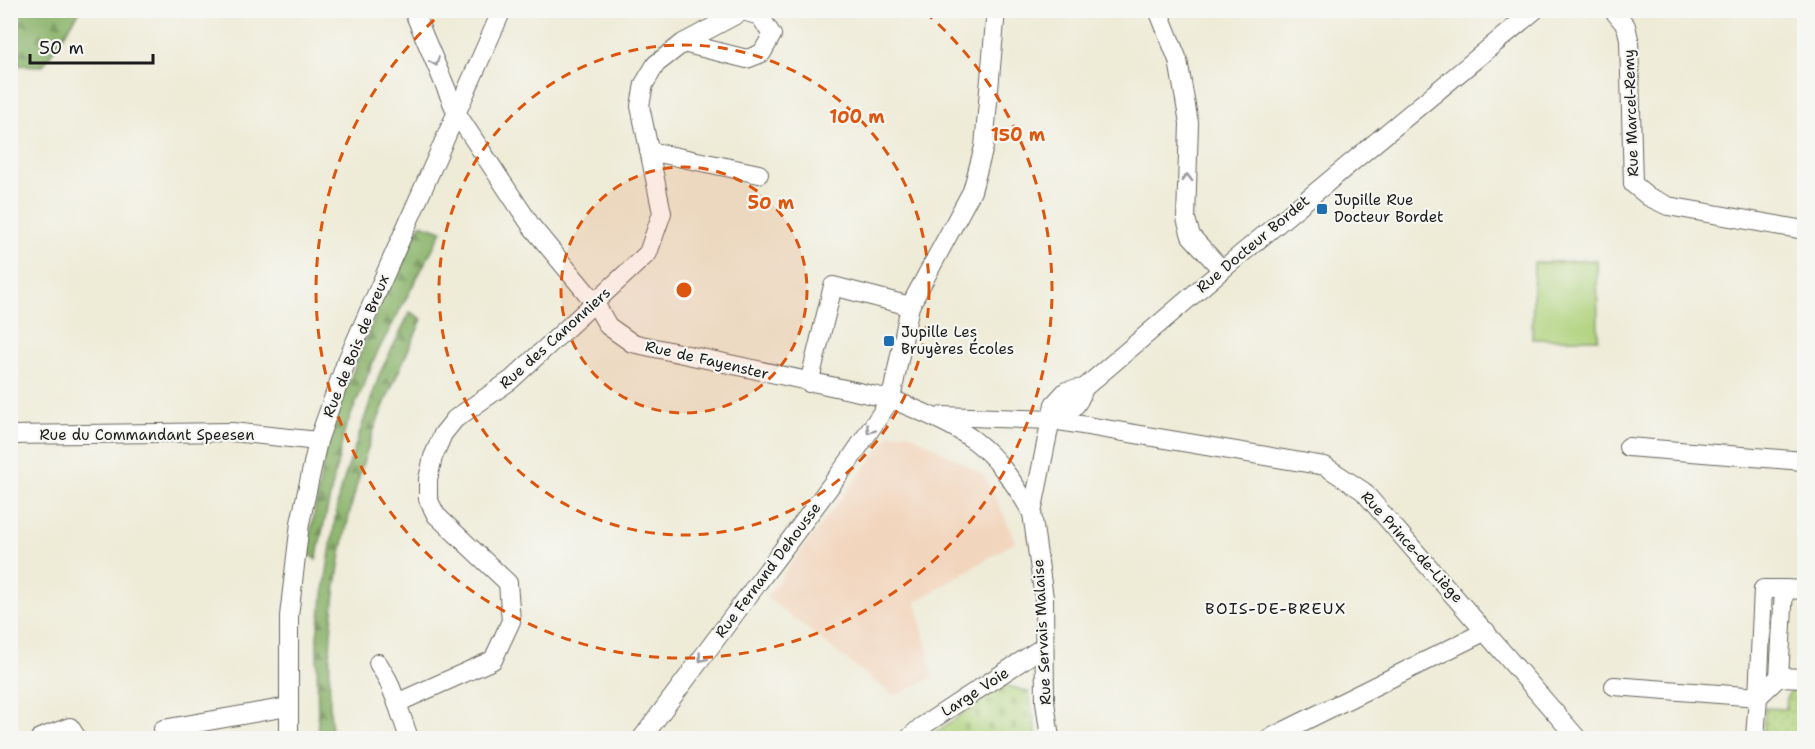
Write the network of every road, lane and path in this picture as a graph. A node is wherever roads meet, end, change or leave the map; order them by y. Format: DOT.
graph roads {
  1 [pos="413,10"];
  2 [pos="502,10"];
  3 [pos="996,10"];
  4 [pos="1158,10"];
  5 [pos="1535,10"];
  6 [pos="1612,10"];
  7 [pos="683,44"];
  8 [pos="457,114"];
  9 [pos="649,151"];
  10 [pos="759,174"];
  11 [pos="1804,230"];
  12 [pos="1222,270"];
  13 [pos="595,303"];
  14 [pos="910,306"];
  15 [pos="809,383"];
  16 [pos="891,399"];
  17 [pos="928,415"];
  18 [pos="1052,420"];
  19 [pos="10,435"];
  20 [pos="318,441"];
  21 [pos="1628,447"];
  22 [pos="1804,461"];
  23 [pos="1032,513"];
  24 [pos="1784,589"];
  25 [pos="1804,590"];
  26 [pos="1486,631"];
  27 [pos="1043,647"];
  28 [pos="378,663"];
  29 [pos="1779,676"];
  30 [pos="1804,678"];
  31 [pos="1614,686"];
  32 [pos="1758,697"];
  33 [pos="397,703"];
  34 [pos="288,707"];
  35 [pos="163,729"];
  36 [pos="40,738"];
  37 [pos="77,738"];
  38 [pos="289,738"];
  39 [pos="409,738"];
  40 [pos="642,738"];
  41 [pos="909,738"];
  42 [pos="1050,738"];
  43 [pos="1270,738"];
  44 [pos="1577,738"];
  45 [pos="1755,738"];
  1 -- 8 [label="street, Rue de Fayenster, one-way"];
  2 -- 8 [label="street, Rue de Bois de Breux"];
  3 -- 14 [label="street"];
  12 -- 4 [label="street, one-way"];
  5 -- 12 [label="street, Rue Docteur Bordet"];
  6 -- 11 [label="street, Rue Marcel-Remy"];
  7 -- 9 [label="street, Rue des Canonniers"];
  8 -- 13 [label="street, Rue de Fayenster"];
  8 -- 20 [label="street, Rue de Bois de Breux"];
  9 -- 10 [label="street"];
  9 -- 13 [label="street, Rue des Canonniers"];
  12 -- 18 [label="street, Rue Docteur Bordet"];
  13 -- 15 [label="street, Rue de Fayenster"];
  13 -- 33 [label="street, Rue des Canonniers"];
  14 -- 15 [label="street"];
  14 -- 16 [label="street"];
  15 -- 16 [label="street, Rue de Fayenster"];
  16 -- 17 [label="street, Rue de Fayenster"];
  16 -- 40 [label="street, Rue Fernand Dehousse, one-way"];
  17 -- 18 [label="street, Rue Prince-de-Liège"];
  17 -- 23 [label="street, Rue de Fayenster"];
  18 -- 23 [label="street, Rue Servais Malaise"];
  18 -- 26 [label="street, Rue Prince-de-Liège"];
  19 -- 20 [label="street, Rue du Commandant Speesen"];
  20 -- 34 [label="street, Rue de Bois de Breux"];
  21 -- 22 [label="street"];
  23 -- 27 [label="street, Rue Servais Malaise"];
  24 -- 25 [label="street"];
  24 -- 29 [label="street"];
  24 -- 32 [label="street"];
  26 -- 43 [label="street"];
  26 -- 44 [label="street, Rue Prince-de-Liège"];
  27 -- 41 [label="street, Large Voie"];
  27 -- 42 [label="street, Rue Servais Malaise"];
  28 -- 33 [label="street"];
  29 -- 30 [label="street"];
  29 -- 32 [label="street"];
  31 -- 32 [label="street"];
  32 -- 45 [label="street"];
  33 -- 39 [label="street"];
  34 -- 35 [label="street"];
  34 -- 38 [label="street, Rue de Bois de Breux"];
  36 -- 37 [label="street"];
}
